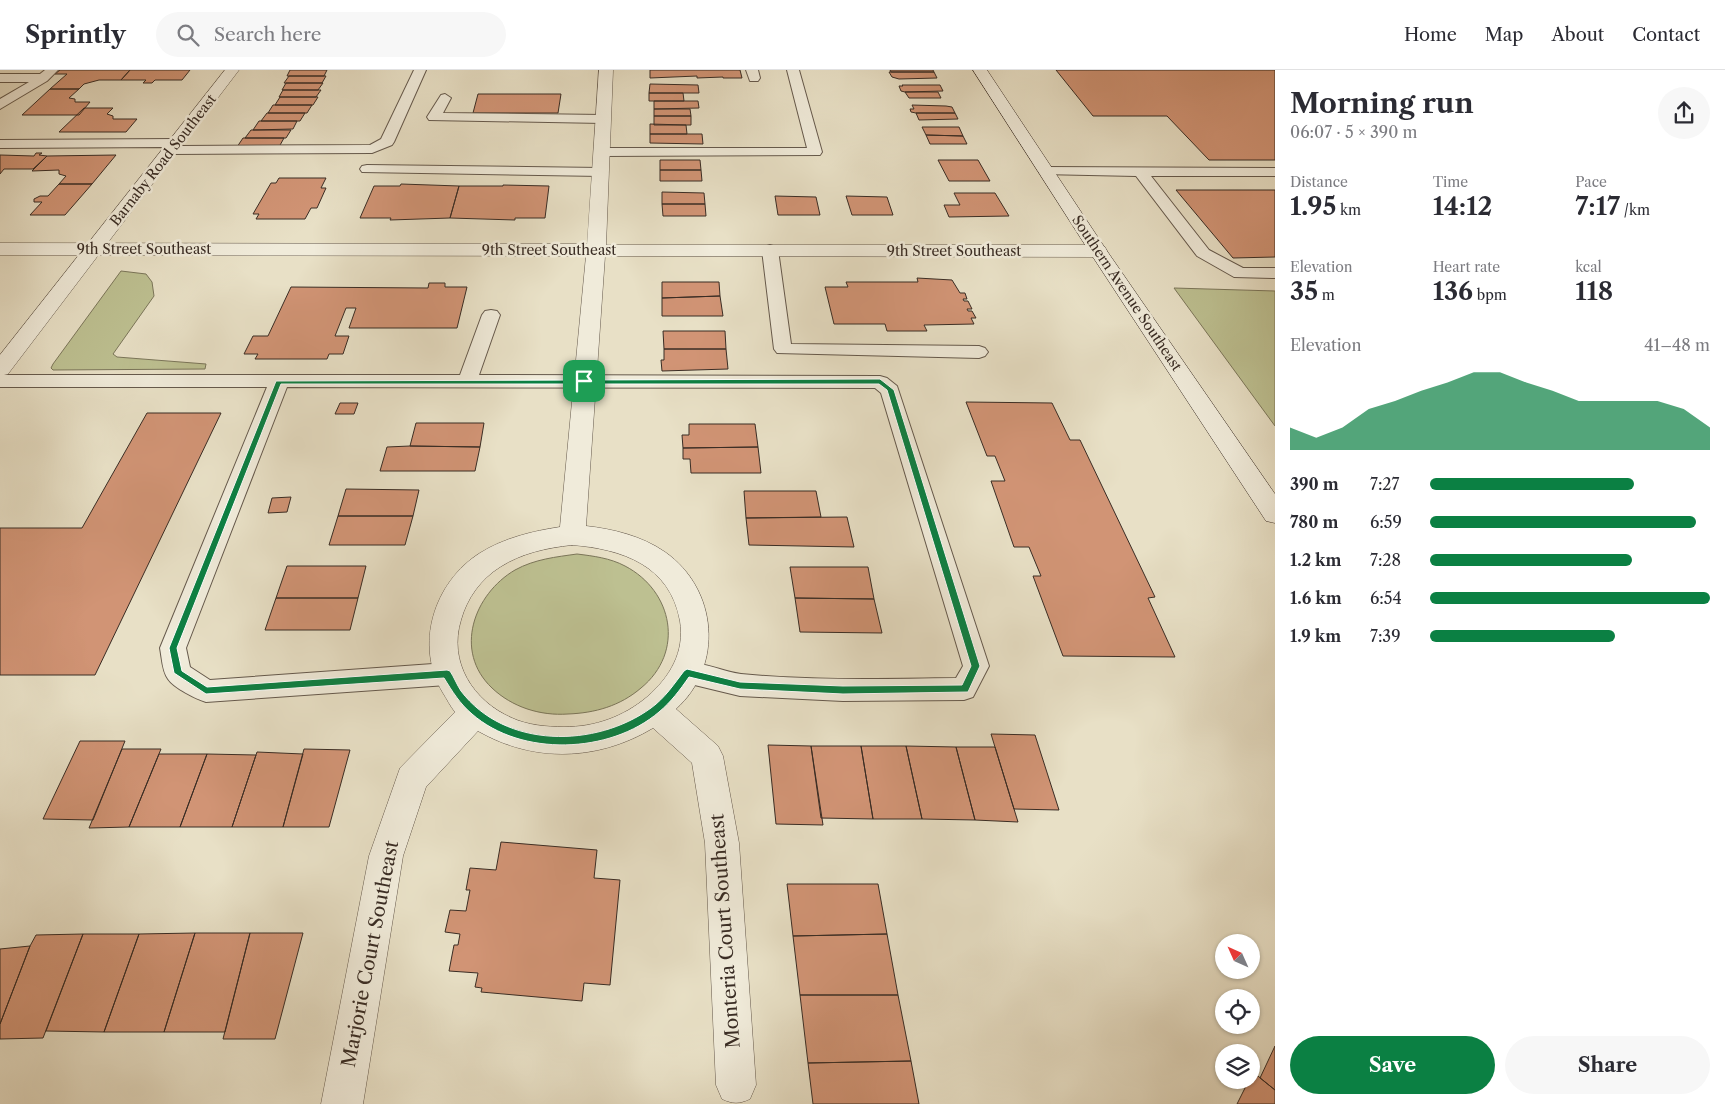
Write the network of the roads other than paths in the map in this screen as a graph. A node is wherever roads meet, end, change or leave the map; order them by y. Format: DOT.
graph roads {
  1 [pos="232,70"];
  2 [pos="420,70"];
  3 [pos="606,70"];
  4 [pos="792,70"];
  5 [pos="980,70"];
  6 [pos="47,74"];
  7 [pos="0,78"];
  8 [pos="445,98"];
  9 [pos="0,106"];
  10 [pos="603,119"];
  11 [pos="0,144"];
  12 [pos="173,147"];
  13 [pos="602,152"];
  14 [pos="367,169"];
  15 [pos="1046,171"];
  16 [pos="1140,171"];
  17 [pos="601,172"];
  18 [pos="1275,172"];
  19 [pos="0,249"];
  20 [pos="93,249"];
  21 [pos="596,250"];
  22 [pos="770,250"];
  23 [pos="1098,251"];
  24 [pos="1275,273"];
  25 [pos="491,315"];
  26 [pos="979,352"];
  27 [pos="0,369"];
  28 [pos="0,381"];
  29 [pos="467,381"];
  30 [pos="584,381"];
  31 [pos="279,382"];
  32 [pos="1275,514"];
  33 [pos="572,535"];
  34 [pos="687,673"];
  35 [pos="447,674"];
  36 [pos="655,710"];
  37 [pos="475,712"];
  38 [pos="736,1085"];
  39 [pos="342,1104"];
  1 -- 12 [label="street, Barnaby Road Southeast"];
  2 -- 12 [label="lane"];
  3 -- 10 [label="street"];
  4 -- 13 [label="lane"];
  5 -- 15 [label="street, Southern Avenue Southeast"];
  6 -- 7 [label="lane"];
  6 -- 9 [label="lane"];
  8 -- 10 [label="lane"];
  10 -- 13 [label="street"];
  11 -- 12 [label="lane"];
  12 -- 20 [label="street, Barnaby Road Southeast"];
  13 -- 17 [label="street"];
  14 -- 17 [label="lane"];
  15 -- 16 [label="lane"];
  15 -- 23 [label="street, Southern Avenue Southeast"];
  16 -- 18 [label="lane"];
  16 -- 24 [label="lane"];
  17 -- 21 [label="street"];
  19 -- 20 [label="street, 9th Street Southeast"];
  20 -- 21 [label="street, 9th Street Southeast"];
  20 -- 27 [label="street, Barnaby Road Southeast"];
  21 -- 22 [label="street, 9th Street Southeast"];
  21 -- 30 [label="street"];
  22 -- 23 [label="street, 9th Street Southeast"];
  22 -- 26 [label="lane"];
  23 -- 32 [label="street, Southern Avenue Southeast"];
  25 -- 29 [label="lane"];
  28 -- 31 [label="lane"];
  29 -- 30 [label="lane"];
  29 -- 31 [label="lane"];
  30 -- 33 [label="street"];
  30 -- 34 [label="lane"];
  31 -- 35 [label="lane"];
  33 -- 34 [label="street"];
  33 -- 35 [label="street"];
  34 -- 36 [label="street"];
  35 -- 37 [label="street"];
  36 -- 37 [label="street"];
  36 -- 38 [label="street, Monteria Court Southeast"];
  37 -- 39 [label="street, Marjorie Court Southeast"];
}
